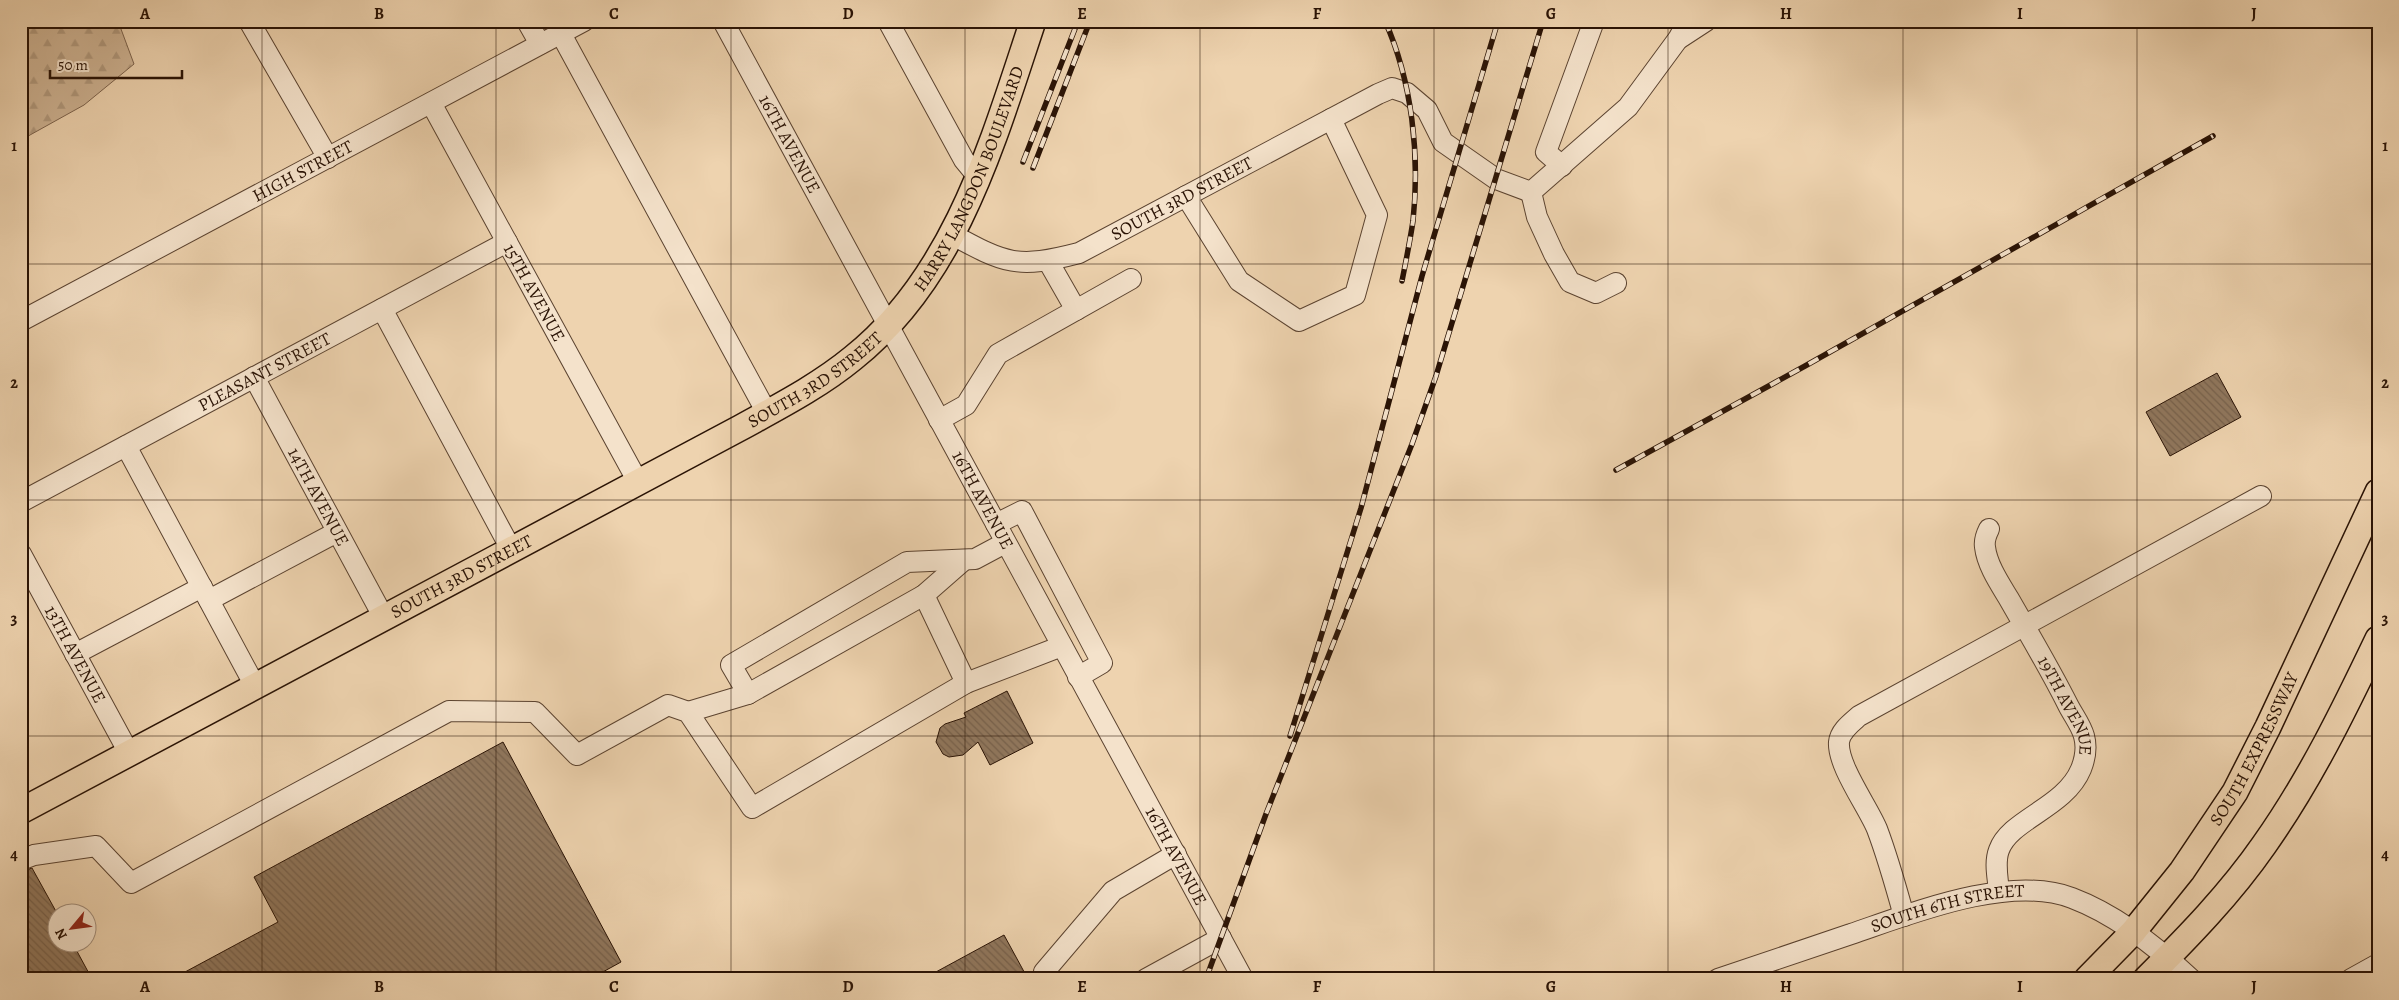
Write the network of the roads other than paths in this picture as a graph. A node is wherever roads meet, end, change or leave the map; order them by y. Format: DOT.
graph roads {
  1 [pos="249,21"];
  2 [pos="527,21"];
  3 [pos="584,21"];
  4 [pos="723,21"];
  5 [pos="888,21"];
  6 [pos="1033,21"];
  7 [pos="1594,21"];
  8 [pos="1688,21"];
  9 [pos="1706,21"];
  10 [pos="561,34"];
  11 [pos="1678,39"];
  12 [pos="540,44"];
  13 [pos="431,102"];
  14 [pos="1331,119"];
  15 [pos="328,158"];
  16 [pos="1562,166"];
  17 [pos="978,176"];
  18 [pos="1531,192"];
  19 [pos="1186,196"];
  20 [pos="951,234"];
  21 [pos="507,242"];
  22 [pos="1048,261"];
  23 [pos="1131,279"];
  24 [pos="1616,283"];
  25 [pos="382,309"];
  26 [pos="1076,310"];
  27 [pos="21,321"];
  28 [pos="888,325"];
  29 [pos="254,378"];
  30 [pos="767,413"];
  31 [pos="939,420"];
  32 [pos="126,446"];
  33 [pos="638,482"];
  34 [pos="2378,492"];
  35 [pos="2262,496"];
  36 [pos="21,502"];
  37 [pos="996,524"];
  38 [pos="1989,529"];
  39 [pos="337,532"];
  40 [pos="1005,542"];
  41 [pos="512,551"];
  42 [pos="21,554"];
  43 [pos="964,560"];
  44 [pos="206,594"];
  45 [pos="924,595"];
  46 [pos="384,618"];
  47 [pos="1080,620"];
  48 [pos="2024,626"];
  49 [pos="2378,638"];
  50 [pos="1058,640"];
  51 [pos="75,654"];
  52 [pos="1078,677"];
  53 [pos="966,683"];
  54 [pos="256,686"];
  55 [pos="748,694"];
  56 [pos="688,712"];
  57 [pos="129,753"];
  58 [pos="21,810"];
  59 [pos="1176,854"];
  60 [pos="21,860"];
  61 [pos="1999,892"];
  62 [pos="1904,916"];
  63 [pos="2133,932"];
  64 [pos="1221,938"];
  65 [pos="2168,957"];
  66 [pos="2378,964"];
  67 [pos="1047,979"];
  68 [pos="1146,979"];
  69 [pos="1243,979"];
  70 [pos="1718,979"];
  71 [pos="2086,979"];
  72 [pos="2146,979"];
  73 [pos="2191,979"];
  74 [pos="2351,979"];
  1 -- 15 [label="street"];
  2 -- 12 [label="street"];
  3 -- 10 [label="street, HIGH STREET"];
  4 -- 28 [label="street, 16TH AVENUE"];
  5 -- 17 [label="street"];
  6 -- 17 [label="main road, HARRY LANGDON BOULEVARD"];
  7 -- 16 [label="street"];
  8 -- 11 [label="street"];
  9 -- 11 [label="street"];
  10 -- 12 [label="street, HIGH STREET"];
  10 -- 30 [label="street"];
  11 -- 16 [label="street"];
  12 -- 13 [label="street, HIGH STREET"];
  13 -- 15 [label="street, HIGH STREET"];
  13 -- 21 [label="street, 15TH AVENUE"];
  14 -- 18 [label="street, SOUTH 3RD STREET"];
  14 -- 19 [label="street, SOUTH 3RD STREET"];
  14 -- 19 [label="street"];
  15 -- 27 [label="street, HIGH STREET"];
  16 -- 18 [label="street"];
  17 -- 20 [label="main road, HARRY LANGDON BOULEVARD"];
  18 -- 24 [label="street"];
  19 -- 22 [label="street, SOUTH 3RD STREET"];
  20 -- 22 [label="street, SOUTH 3RD STREET"];
  20 -- 28 [label="main road, HARRY LANGDON BOULEVARD"];
  21 -- 25 [label="street, PLEASANT STREET"];
  21 -- 33 [label="street, 15TH AVENUE"];
  22 -- 26 [label="street"];
  23 -- 26 [label="street"];
  25 -- 29 [label="street, PLEASANT STREET"];
  25 -- 41 [label="street"];
  26 -- 31 [label="street"];
  28 -- 30 [label="main road, SOUTH 3RD STREET"];
  28 -- 31 [label="street, 16TH AVENUE"];
  29 -- 32 [label="street, PLEASANT STREET"];
  29 -- 39 [label="street, 14TH AVENUE"];
  30 -- 33 [label="main road, SOUTH 3RD STREET"];
  31 -- 37 [label="street, 16TH AVENUE"];
  32 -- 36 [label="street, PLEASANT STREET"];
  32 -- 44 [label="street"];
  33 -- 41 [label="main road, SOUTH 3RD STREET"];
  34 -- 63 [label="main road, SOUTH EXPRESSWAY"];
  35 -- 48 [label="street"];
  37 -- 40 [label="street, 16TH AVENUE"];
  37 -- 47 [label="street"];
  38 -- 48 [label="street, 19TH AVENUE"];
  39 -- 44 [label="street"];
  39 -- 46 [label="street, 14TH AVENUE"];
  40 -- 43 [label="street"];
  40 -- 50 [label="street, 16TH AVENUE"];
  41 -- 46 [label="main road, SOUTH 3RD STREET"];
  42 -- 51 [label="street, 13TH AVENUE"];
  43 -- 45 [label="street"];
  43 -- 55 [label="street"];
  44 -- 51 [label="street"];
  44 -- 54 [label="street"];
  45 -- 53 [label="street"];
  45 -- 55 [label="street"];
  46 -- 54 [label="main road, SOUTH 3RD STREET"];
  47 -- 50 [label="street"];
  47 -- 52 [label="street"];
  48 -- 61 [label="street, 19TH AVENUE"];
  48 -- 62 [label="street"];
  49 -- 65 [label="main road"];
  50 -- 52 [label="street, 16TH AVENUE"];
  50 -- 53 [label="street"];
  51 -- 57 [label="street, 13TH AVENUE"];
  52 -- 59 [label="street, 16TH AVENUE"];
  53 -- 56 [label="street"];
  54 -- 57 [label="main road, SOUTH 3RD STREET"];
  55 -- 56 [label="street"];
  56 -- 60 [label="street"];
  57 -- 58 [label="main road, SOUTH 3RD STREET"];
  59 -- 64 [label="street, 16TH AVENUE"];
  59 -- 67 [label="street"];
  61 -- 62 [label="street, SOUTH 6TH STREET"];
  61 -- 63 [label="street, SOUTH 6TH STREET"];
  62 -- 70 [label="street, SOUTH 6TH STREET"];
  63 -- 65 [label="street, SOUTH 6TH STREET"];
  63 -- 71 [label="main road, SOUTH EXPRESSWAY"];
  64 -- 68 [label="street"];
  64 -- 69 [label="street, 16TH AVENUE"];
  65 -- 72 [label="main road"];
  65 -- 73 [label="street"];
  66 -- 74 [label="street"];
}
